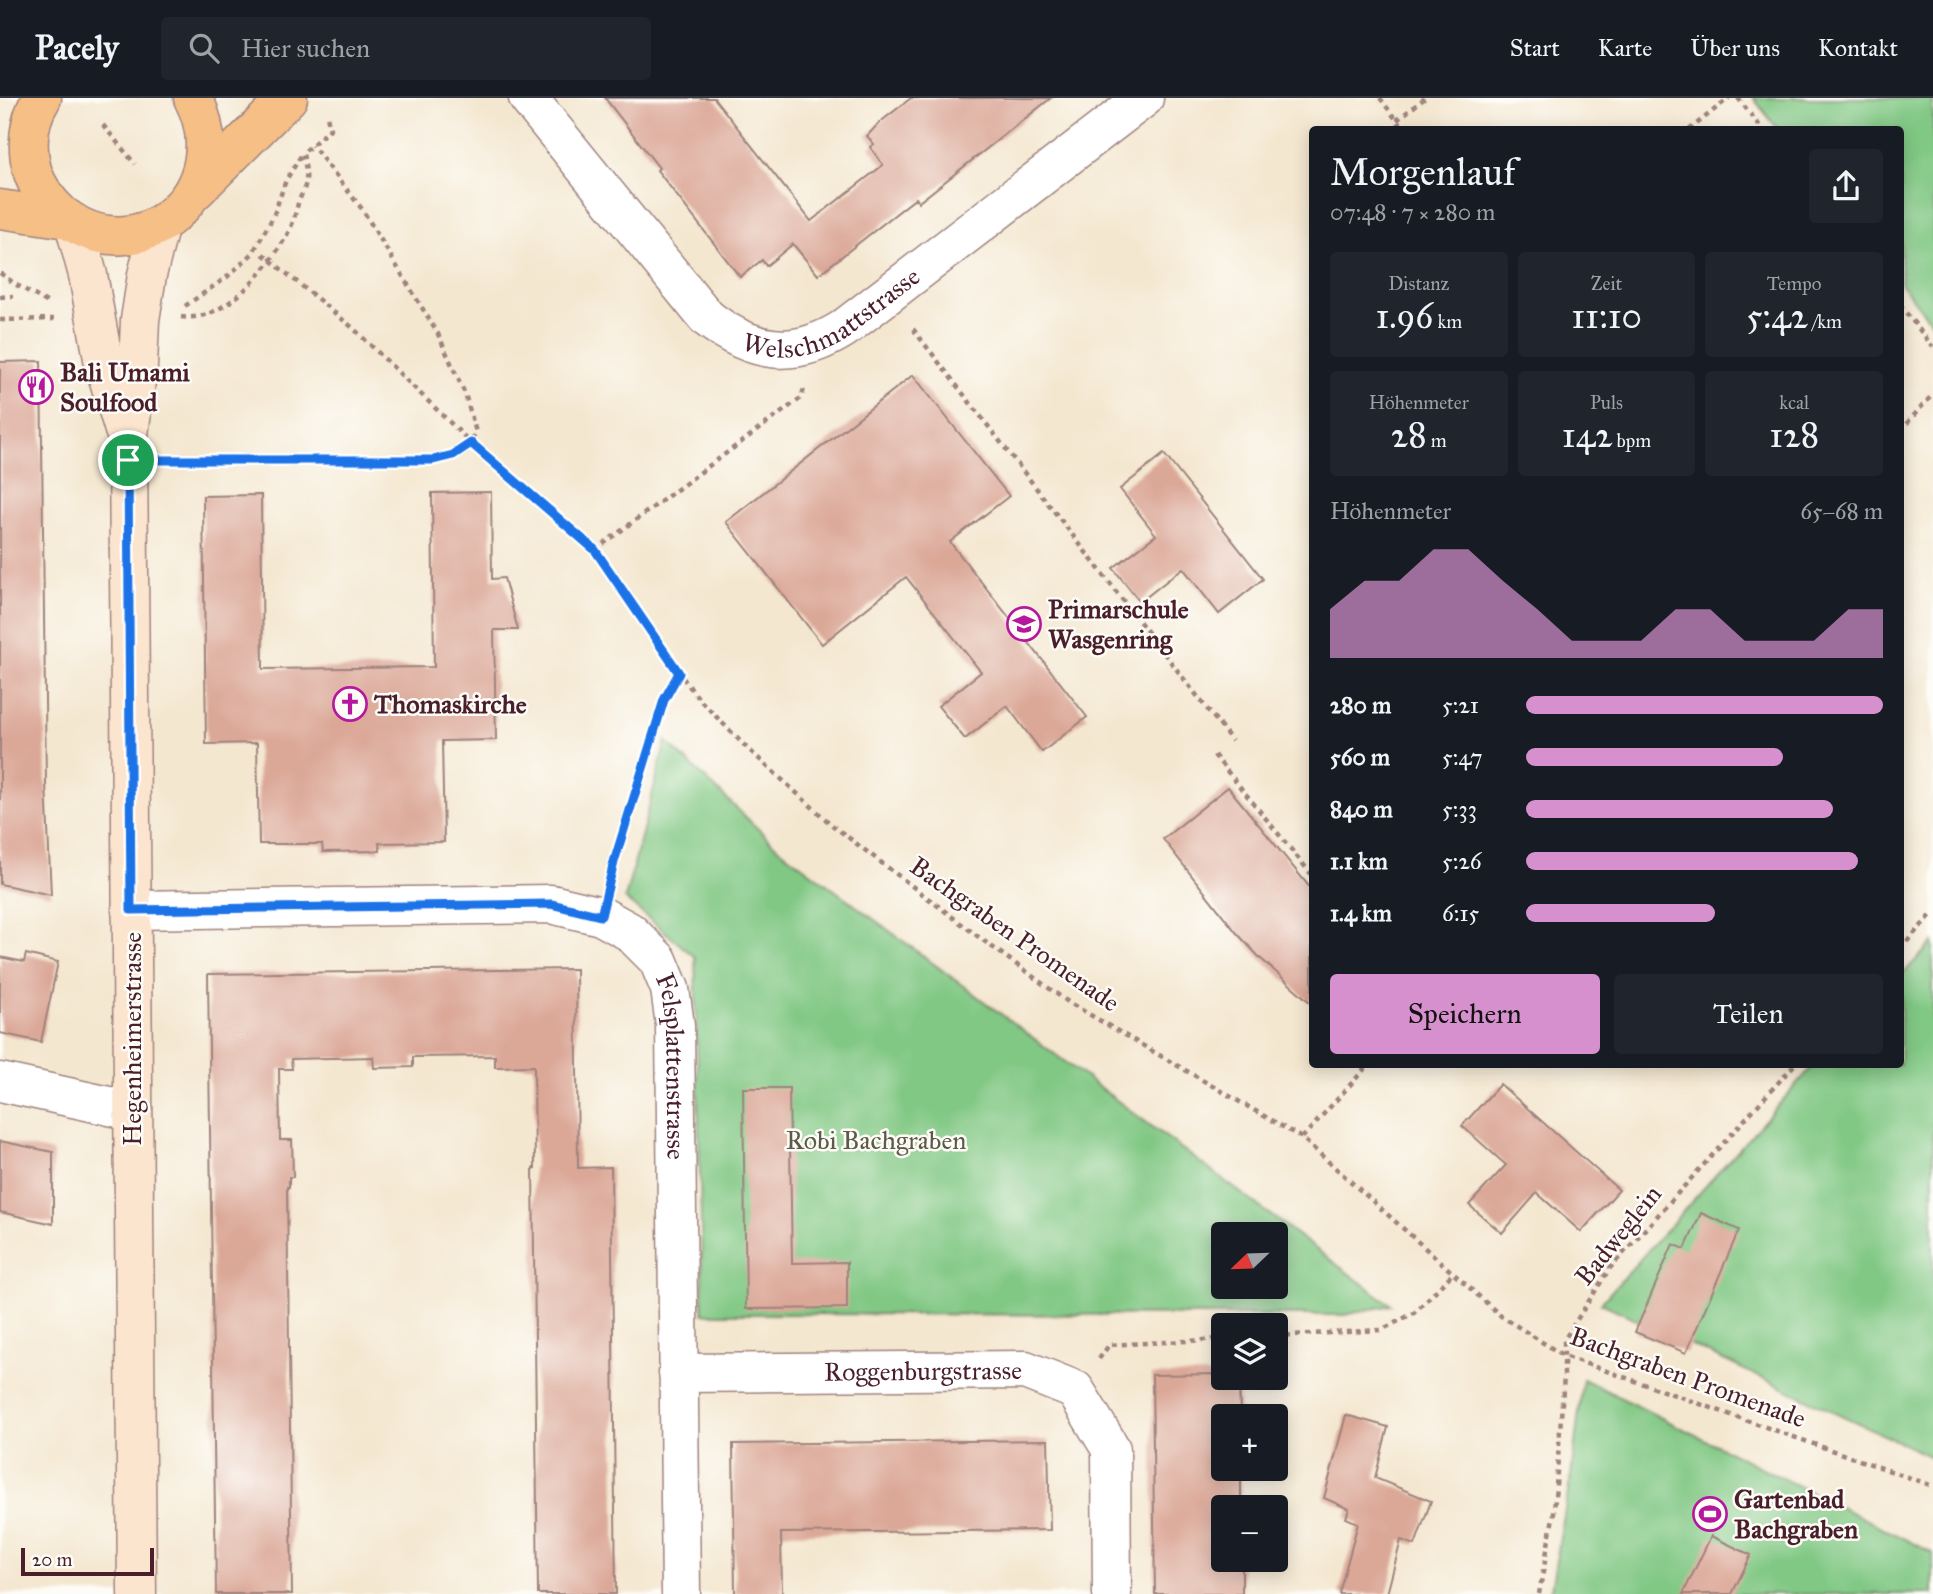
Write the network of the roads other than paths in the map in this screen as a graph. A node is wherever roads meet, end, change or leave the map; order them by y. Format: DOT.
graph roads {
  1 [pos="193,98"];
  2 [pos="288,98"];
  3 [pos="528,98"];
  4 [pos="1144,98"];
  5 [pos="41,99"];
  6 [pos="0,125"];
  7 [pos="192,194"];
  8 [pos="0,209"];
  9 [pos="71,221"];
  10 [pos="160,223"];
  11 [pos="128,451"];
  12 [pos="131,910"];
  13 [pos="0,1082"];
  14 [pos="132,1111"];
  15 [pos="678,1373"];
  16 [pos="137,1594"];
  17 [pos="681,1594"];
  18 [pos="1112,1594"];
  1 -- 7 [label="main road"];
  2 -- 7 [label="main road"];
  3 -- 4 [label="street, Welschmattstrasse"];
  5 -- 6 [label="main road"];
  5 -- 9 [label="main road"];
  7 -- 10 [label="main road"];
  8 -- 9 [label="main road"];
  9 -- 10 [label="main road"];
  9 -- 11 [label="street, Hegenheimerstrasse"];
  10 -- 11 [label="street, Hegenheimerstrasse"];
  11 -- 12 [label="street, Hegenheimerstrasse"];
  12 -- 14 [label="street, Hegenheimerstrasse"];
  12 -- 15 [label="street, Felsplattenstrasse"];
  13 -- 14 [label="street"];
  14 -- 16 [label="street, Hegenheimerstrasse"];
  15 -- 17 [label="street, Felsplattenstrasse"];
  15 -- 18 [label="street, Roggenburgstrasse"];
}
